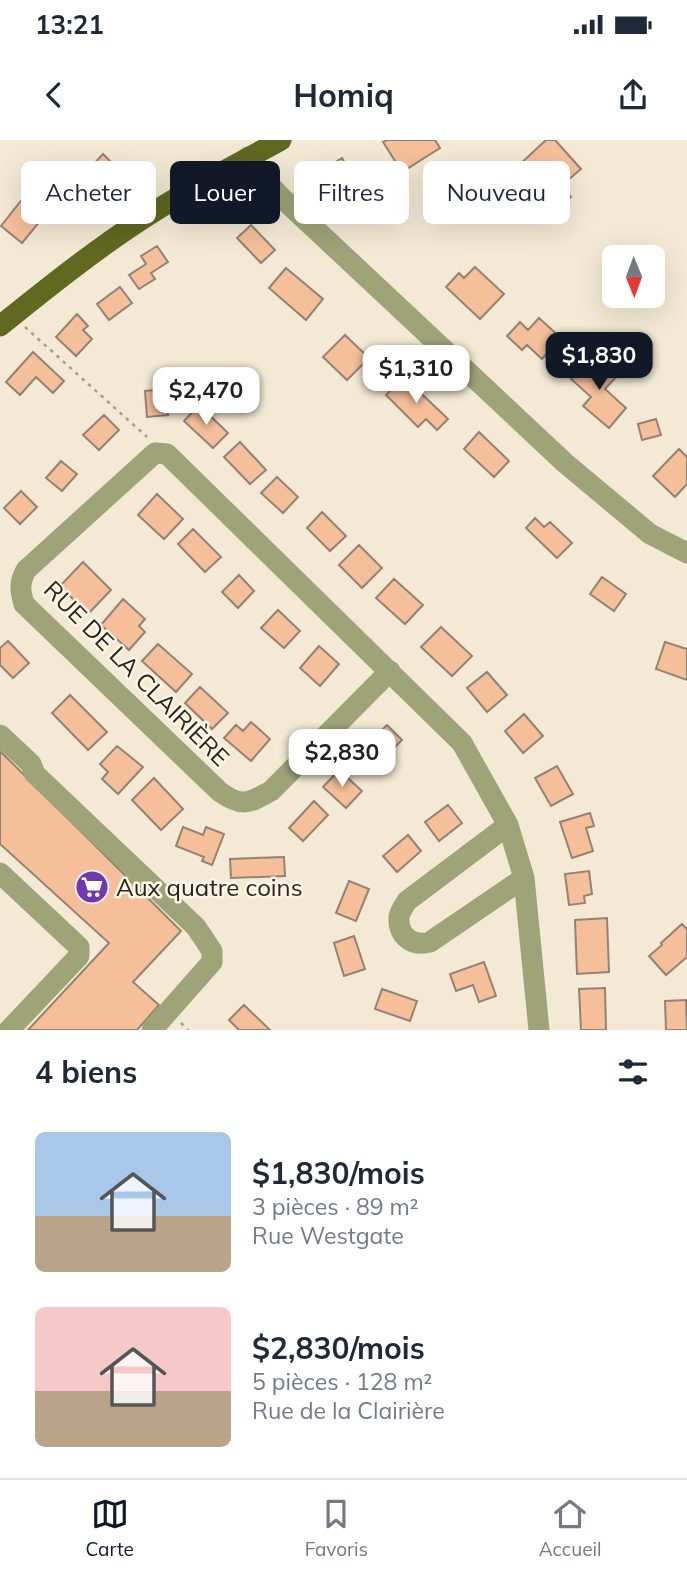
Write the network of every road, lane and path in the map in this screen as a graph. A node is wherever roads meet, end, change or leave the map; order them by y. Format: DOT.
graph roads {
  1 [pos="281,140"];
  2 [pos="248,157"];
  3 [pos="10,324"];
  4 [pos="155,453"];
  5 [pos="687,553"];
  6 [pos="390,671"];
  7 [pos="0,735"];
  8 [pos="508,825"];
  9 [pos="0,873"];
  10 [pos="524,877"];
  11 [pos="9,1030"];
  12 [pos="152,1030"];
  13 [pos="540,1030"];
  1 -- 2 [label="main road"];
  2 -- 3 [label="main road"];
  2 -- 5 [label="street"];
  3 -- 4 [label="path"];
  4 -- 6 [label="street"];
  4 -- 6 [label="street, RUE DE LA CLAIRIÈRE"];
  6 -- 8 [label="street"];
  7 -- 12 [label="street"];
  8 -- 10 [label="street"];
  8 -- 10 [label="street"];
  9 -- 11 [label="street"];
  10 -- 13 [label="street"];
}
